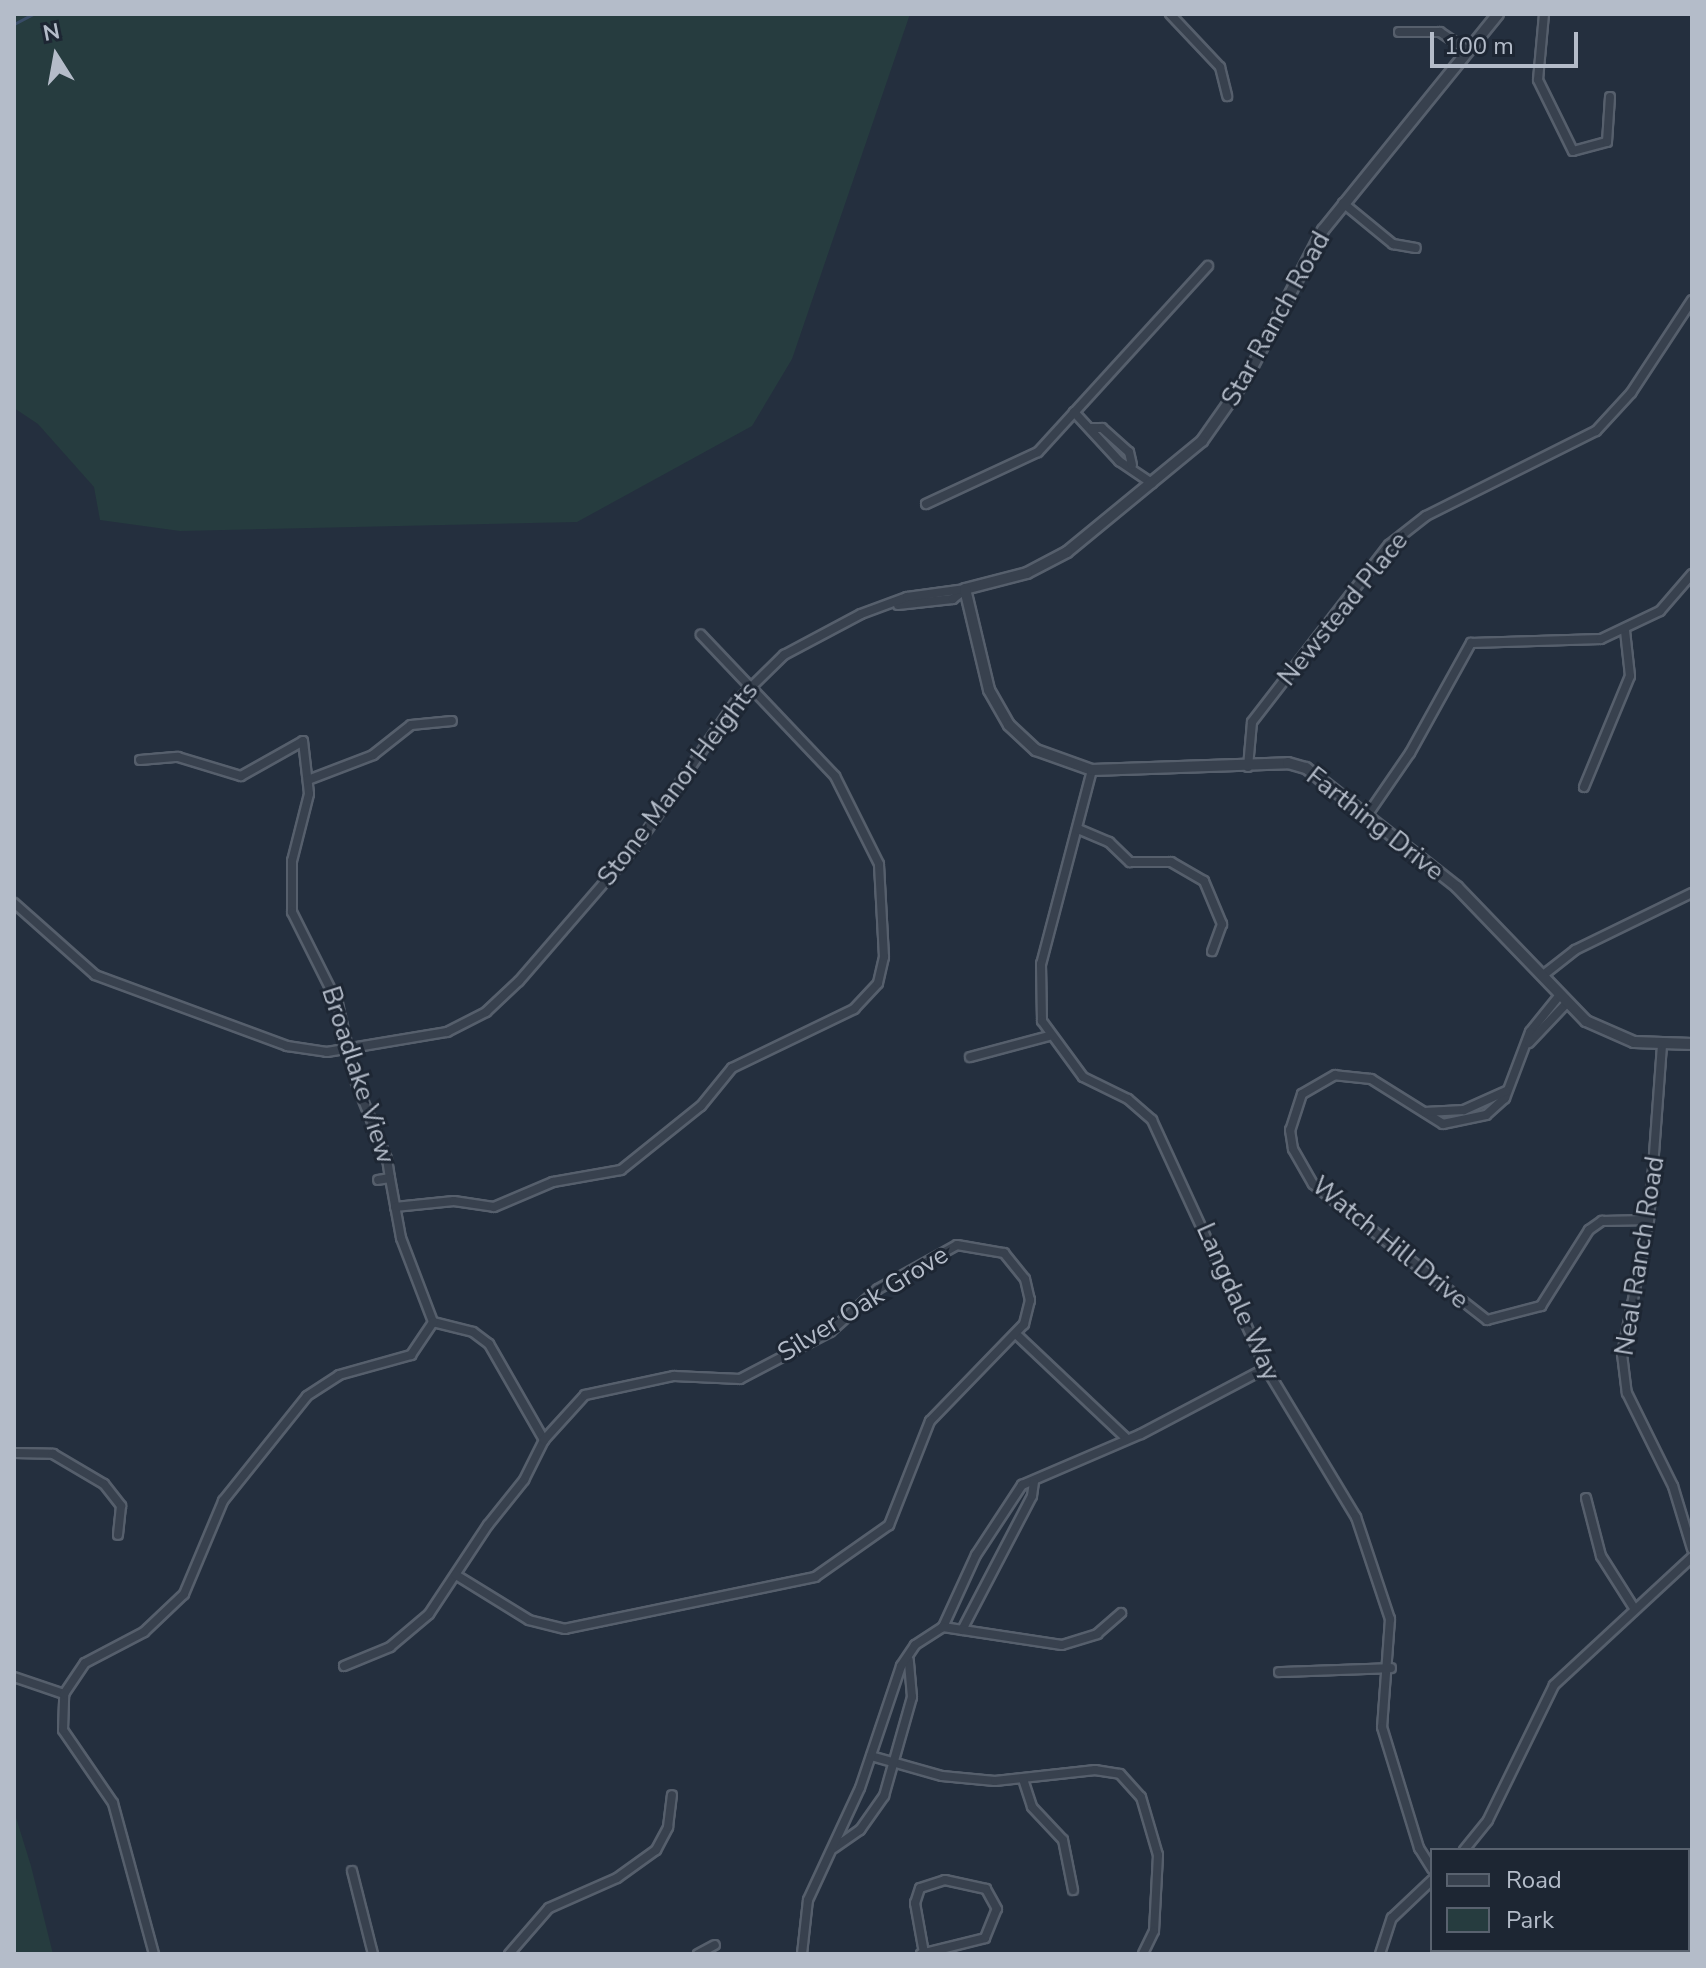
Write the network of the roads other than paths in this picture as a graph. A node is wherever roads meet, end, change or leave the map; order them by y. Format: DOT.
graph roads {
  1 [pos="1170,14"];
  2 [pos="1498,14"];
  3 [pos="1544,14"];
  4 [pos="1399,32"];
  5 [pos="1468,51"];
  6 [pos="1227,96"];
  7 [pos="1610,97"];
  8 [pos="1343,203"];
  9 [pos="1416,248"];
  10 [pos="1208,266"];
  11 [pos="1692,300"];
  12 [pos="1074,412"];
  13 [pos="1152,483"];
  14 [pos="926,504"];
  15 [pos="1692,574"];
  16 [pos="965,589"];
  17 [pos="1625,631"];
  18 [pos="701,635"];
  19 [pos="749,687"];
  20 [pos="452,721"];
  21 [pos="140,760"];
  22 [pos="1248,767"];
  23 [pos="1092,770"];
  24 [pos="308,780"];
  25 [pos="1584,787"];
  26 [pos="1368,814"];
  27 [pos="1078,829"];
  28 [pos="1692,893"];
  29 [pos="14,903"];
  30 [pos="1212,951"];
  31 [pos="1542,976"];
  32 [pos="1563,1000"];
  33 [pos="1049,1036"];
  34 [pos="1692,1044"];
  35 [pos="1662,1045"];
  36 [pos="350,1050"];
  37 [pos="970,1057"];
  38 [pos="1506,1091"];
  39 [pos="1425,1112"];
  40 [pos="390,1178"];
  41 [pos="378,1180"];
  42 [pos="395,1207"];
  43 [pos="1649,1220"];
  44 [pos="433,1322"];
  45 [pos="1017,1335"];
  46 [pos="1266,1368"];
  47 [pos="1127,1439"];
  48 [pos="544,1440"];
  49 [pos="14,1453"];
  50 [pos="1034,1482"];
  51 [pos="1586,1498"];
  52 [pos="118,1535"];
  53 [pos="1692,1549"];
  54 [pos="1692,1557"];
  55 [pos="456,1575"];
  56 [pos="966,1586"];
  57 [pos="983,1593"];
  58 [pos="1634,1608"];
  59 [pos="1121,1613"];
  60 [pos="943,1627"];
  61 [pos="962,1630"];
  62 [pos="909,1660"];
  63 [pos="344,1666"];
  64 [pos="1391,1668"];
  65 [pos="1279,1672"];
  66 [pos="14,1677"];
  67 [pos="64,1694"];
  68 [pos="871,1756"];
  69 [pos="890,1762"];
  70 [pos="1023,1779"];
  71 [pos="672,1795"];
  72 [pos="834,1848"];
  73 [pos="1466,1848"];
  74 [pos="1430,1866"];
  75 [pos="352,1871"];
  76 [pos="1430,1882"];
  77 [pos="1073,1890"];
  78 [pos="715,1945"];
  79 [pos="923,1953"];
  80 [pos="154,1954"];
  81 [pos="373,1954"];
  82 [pos="509,1954"];
  83 [pos="698,1954"];
  84 [pos="803,1954"];
  85 [pos="1143,1954"];
  86 [pos="1380,1954"];
  1 -- 6 [label="street"];
  2 -- 5 [label="street, Star Ranch Road"];
  3 -- 7 [label="street"];
  4 -- 5 [label="street"];
  5 -- 8 [label="street, Star Ranch Road"];
  8 -- 9 [label="street"];
  8 -- 13 [label="street, Star Ranch Road"];
  10 -- 12 [label="street"];
  11 -- 22 [label="street, Newstead Place"];
  12 -- 13 [label="street"];
  12 -- 14 [label="street"];
  13 -- 16 [label="street, Star Ranch Road"];
  15 -- 17 [label="street"];
  16 -- 19 [label="street, Stone Manor Heights"];
  16 -- 23 [label="street, Farthing Drive"];
  17 -- 25 [label="street"];
  17 -- 26 [label="street"];
  18 -- 19 [label="street"];
  19 -- 36 [label="street, Stone Manor Heights"];
  19 -- 42 [label="street"];
  20 -- 24 [label="street"];
  21 -- 24 [label="street, Broadlake View"];
  22 -- 23 [label="street, Farthing Drive"];
  22 -- 26 [label="street, Farthing Drive"];
  23 -- 27 [label="street, Langdale Way"];
  24 -- 36 [label="street, Broadlake View"];
  26 -- 31 [label="street, Farthing Drive"];
  27 -- 30 [label="street"];
  27 -- 33 [label="street, Langdale Way"];
  28 -- 31 [label="street"];
  29 -- 36 [label="street, Stone Manor Heights"];
  31 -- 32 [label="street, Farthing Drive"];
  32 -- 35 [label="street, Farthing Drive"];
  32 -- 38 [label="street, Watch Hill Drive"];
  33 -- 37 [label="street"];
  33 -- 46 [label="street, Langdale Way"];
  34 -- 35 [label="street, Farthing Drive"];
  35 -- 43 [label="street, Neal Ranch Road"];
  36 -- 40 [label="street, Broadlake View"];
  38 -- 39 [label="street"];
  38 -- 39 [label="street, Watch Hill Drive"];
  39 -- 43 [label="street, Watch Hill Drive"];
  40 -- 41 [label="street, Broadlake View"];
  40 -- 42 [label="street"];
  42 -- 44 [label="street"];
  43 -- 53 [label="street, Neal Ranch Road"];
  44 -- 48 [label="street"];
  44 -- 67 [label="street"];
  45 -- 47 [label="street"];
  45 -- 48 [label="street, Silver Oak Grove"];
  45 -- 55 [label="street, Silver Oak Grove"];
  46 -- 47 [label="street"];
  46 -- 64 [label="street, Langdale Way"];
  47 -- 50 [label="street"];
  48 -- 55 [label="street, Silver Oak Grove"];
  49 -- 52 [label="street"];
  50 -- 56 [label="street"];
  50 -- 57 [label="street"];
  51 -- 58 [label="street"];
  54 -- 58 [label="street"];
  55 -- 63 [label="street, Silver Oak Grove"];
  56 -- 57 [label="street"];
  56 -- 60 [label="street"];
  57 -- 61 [label="street"];
  58 -- 73 [label="street"];
  59 -- 61 [label="street"];
  60 -- 61 [label="street"];
  60 -- 62 [label="street"];
  62 -- 68 [label="street"];
  62 -- 69 [label="street"];
  64 -- 65 [label="street"];
  64 -- 74 [label="street, Langdale Way"];
  66 -- 67 [label="street"];
  67 -- 80 [label="street"];
  68 -- 69 [label="street"];
  68 -- 72 [label="street"];
  69 -- 70 [label="street"];
  69 -- 72 [label="street"];
  70 -- 77 [label="street"];
  70 -- 85 [label="street"];
  71 -- 82 [label="street"];
  72 -- 84 [label="street"];
  75 -- 81 [label="street"];
  76 -- 86 [label="street"];
  78 -- 83 [label="street"];
  79 -- 79 [label="street"];
}
